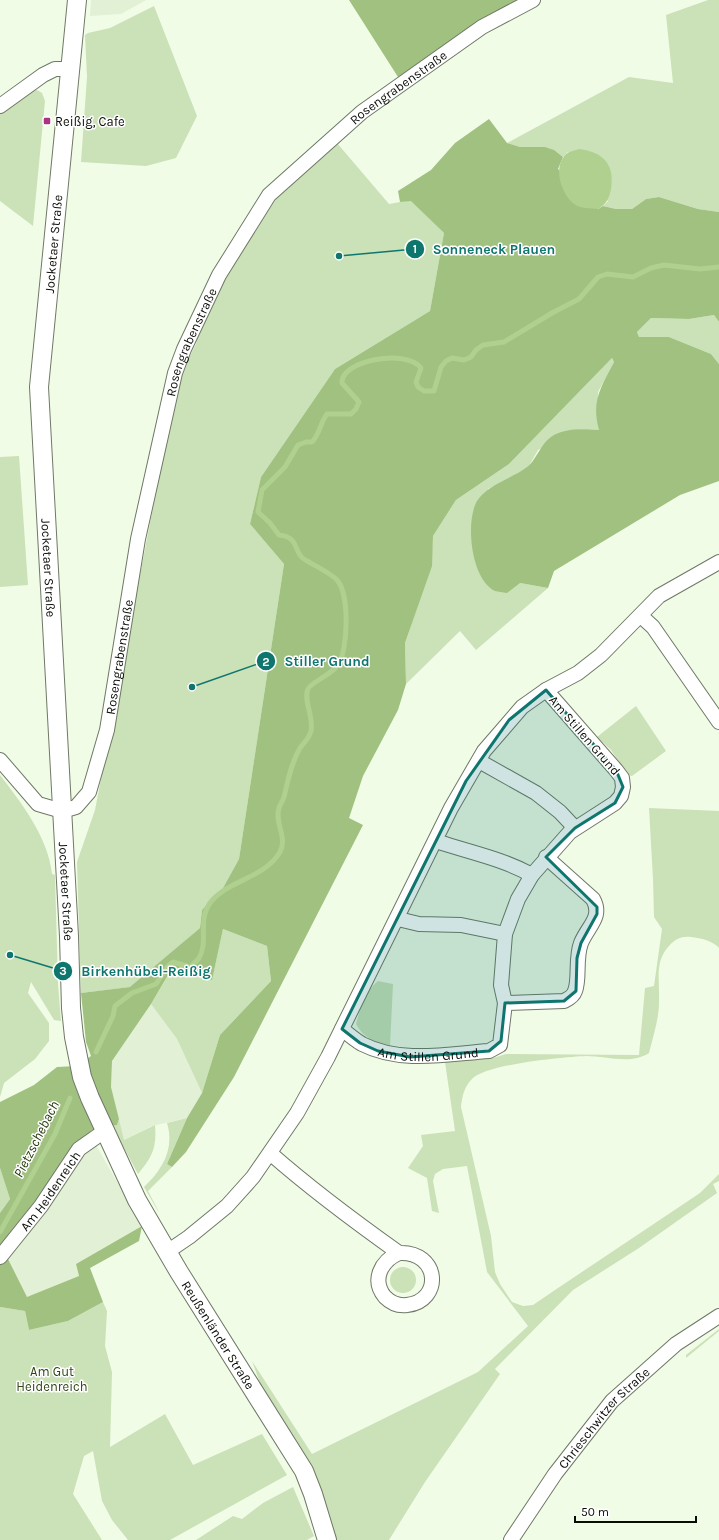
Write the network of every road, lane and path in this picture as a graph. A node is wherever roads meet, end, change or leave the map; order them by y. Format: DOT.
graph roads {
  1 [pos="77,0"];
  2 [pos="533,0"];
  3 [pos="69,68"];
  4 [pos="0,106"];
  5 [pos="719,562"];
  6 [pos="641,616"];
  7 [pos="546,690"];
  8 [pos="719,722"];
  9 [pos="0,760"];
  10 [pos="479,761"];
  11 [pos="62,811"];
  12 [pos="575,828"];
  13 [pos="436,841"];
  14 [pos="546,856"];
  15 [pos="532,875"];
  16 [pos="398,919"];
  17 [pos="505,934"];
  18 [pos="505,1003"];
  19 [pos="342,1029"];
  20 [pos="106,1130"];
  21 [pos="270,1153"];
  22 [pos="167,1252"];
  23 [pos="399,1253"];
  24 [pos="0,1257"];
  25 [pos="719,1316"];
  26 [pos="327,1540"];
  27 [pos="511,1540"];
  1 -- 3 [label="street, Jocketaer Straße"];
  2 -- 11 [label="street, Rosengrabenstraße"];
  3 -- 4 [label="street"];
  3 -- 11 [label="street, Jocketaer Straße"];
  5 -- 6 [label="street, Am Stillen Grund"];
  6 -- 7 [label="street, Am Stillen Grund"];
  6 -- 8 [label="street"];
  7 -- 10 [label="street, Am Stillen Grund"];
  7 -- 12 [label="street, Am Stillen Grund"];
  9 -- 11 [label="street"];
  10 -- 12 [label="street"];
  10 -- 13 [label="street, Am Stillen Grund"];
  11 -- 20 [label="street, Jocketaer Straße"];
  12 -- 14 [label="street, Am Stillen Grund"];
  13 -- 15 [label="street"];
  13 -- 16 [label="street, Am Stillen Grund"];
  14 -- 15 [label="street, Am Stillen Grund"];
  14 -- 18 [label="street"];
  15 -- 17 [label="street, Am Stillen Grund"];
  16 -- 17 [label="street"];
  16 -- 19 [label="street, Am Stillen Grund"];
  17 -- 18 [label="street, Am Stillen Grund"];
  18 -- 19 [label="street, Am Stillen Grund"];
  19 -- 21 [label="street, Am Stillen Grund"];
  20 -- 22 [label="street, Reußenländer Straße"];
  20 -- 24 [label="street, Am Heidenreich"];
  21 -- 22 [label="street, Am Stillen Grund"];
  21 -- 23 [label="street"];
  22 -- 26 [label="street, Reußenländer Straße"];
  25 -- 27 [label="street, Chrieschwitzer Straße"];
}
